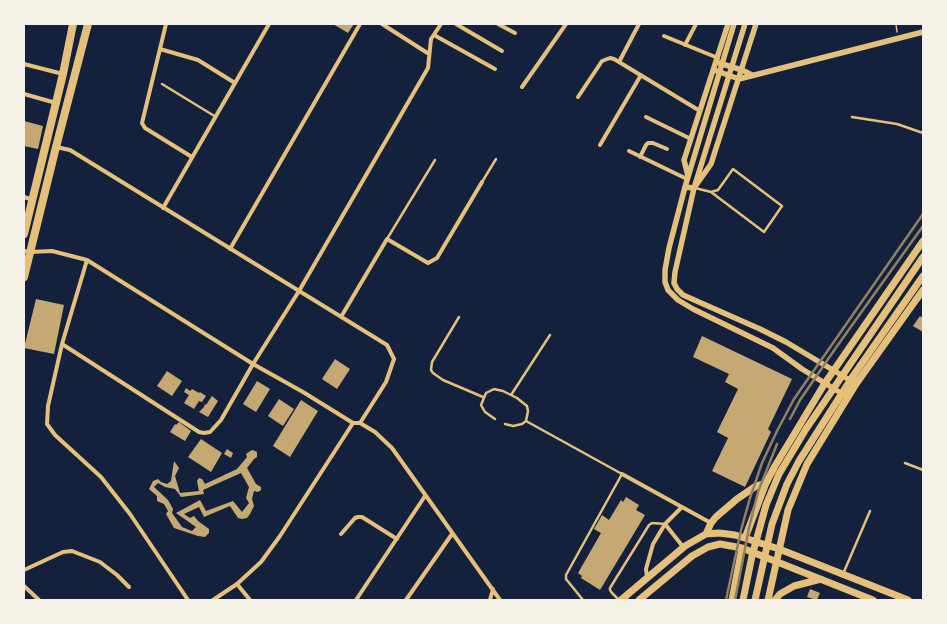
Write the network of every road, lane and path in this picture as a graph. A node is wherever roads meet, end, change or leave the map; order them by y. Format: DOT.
graph roads {
  1 [pos="73,24"];
  2 [pos="166,24"];
  3 [pos="269,24"];
  4 [pos="360,24"];
  5 [pos="382,24"];
  6 [pos="441,24"];
  7 [pos="456,24"];
  8 [pos="498,24"];
  9 [pos="566,24"];
  10 [pos="639,24"];
  11 [pos="696,24"];
  12 [pos="728,24"];
  13 [pos="734,24"];
  14 [pos="745,24"];
  15 [pos="756,24"];
  16 [pos="90,25"];
  17 [pos="923,32"];
  18 [pos="515,33"];
  19 [pos="434,35"];
  20 [pos="664,36"];
  21 [pos="685,45"];
  22 [pos="160,49"];
  23 [pos="502,51"];
  24 [pos="429,54"];
  25 [pos="717,60"];
  26 [pos="619,62"];
  27 [pos="24,64"];
  28 [pos="495,70"];
  29 [pos="714,70"];
  30 [pos="742,70"];
  31 [pos="63,74"];
  32 [pos="640,75"];
  33 [pos="752,76"];
  34 [pos="739,79"];
  35 [pos="235,83"];
  36 [pos="162,84"];
  37 [pos="522,87"];
  38 [pos="24,94"];
  39 [pos="578,97"];
  40 [pos="56,103"];
  41 [pos="700,111"];
  42 [pos="216,117"];
  43 [pos="646,117"];
  44 [pos="852,117"];
  45 [pos="923,133"];
  46 [pos="691,139"];
  47 [pos="600,144"];
  48 [pos="56,147"];
  49 [pos="667,149"];
  50 [pos="629,151"];
  51 [pos="192,157"];
  52 [pos="640,157"];
  53 [pos="496,159"];
  54 [pos="435,160"];
  55 [pos="688,178"];
  56 [pos="482,182"];
  57 [pos="685,186"];
  58 [pos="694,188"];
  59 [pos="711,192"];
  60 [pos="24,198"];
  61 [pos="32,200"];
  62 [pos="163,208"];
  63 [pos="24,234"];
  64 [pos="387,239"];
  65 [pos="923,242"];
  66 [pos="230,249"];
  67 [pos="27,252"];
  68 [pos="923,257"];
  69 [pos="87,260"];
  70 [pos="24,276"];
  71 [pos="923,276"];
  72 [pos="923,290"];
  73 [pos="299,291"];
  74 [pos="340,317"];
  75 [pos="459,317"];
  76 [pos="550,334"];
  77 [pos="62,344"];
  78 [pos="253,364"];
  79 [pos="834,371"];
  80 [pos="825,383"];
  81 [pos="856,384"];
  82 [pos="511,395"];
  83 [pos="484,397"];
  84 [pos="848,397"];
  85 [pos="495,419"];
  86 [pos="526,421"];
  87 [pos="353,423"];
  88 [pos="360,423"];
  89 [pos="504,424"];
  90 [pos="905,463"];
  91 [pos="923,470"];
  92 [pos="622,474"];
  93 [pos="766,483"];
  94 [pos="425,496"];
  95 [pos="682,507"];
  96 [pos="870,511"];
  97 [pos="711,523"];
  98 [pos="665,524"];
  99 [pos="341,534"];
  100 [pos="452,534"];
  101 [pos="706,534"];
  102 [pos="745,538"];
  103 [pos="397,539"];
  104 [pos="684,548"];
  105 [pos="742,548"];
  106 [pos="779,549"];
  107 [pos="776,560"];
  108 [pos="24,570"];
  109 [pos="842,574"];
  110 [pos="647,579"];
  111 [pos="822,579"];
  112 [pos="237,584"];
  113 [pos="24,586"];
  114 [pos="129,587"];
  115 [pos="493,590"];
  116 [pos="39,600"];
  117 [pos="188,600"];
  118 [pos="213,600"];
  119 [pos="250,600"];
  120 [pos="356,600"];
  121 [pos="406,600"];
  122 [pos="490,600"];
  123 [pos="500,600"];
  124 [pos="582,600"];
  125 [pos="620,600"];
  126 [pos="639,600"];
  127 [pos="732,600"];
  128 [pos="742,600"];
  129 [pos="755,600"];
  130 [pos="768,600"];
  131 [pos="775,600"];
  132 [pos="873,600"];
  133 [pos="908,600"];
  1 -- 31 [label="highway"];
  2 -- 22 [label="street"];
  3 -- 35 [label="street"];
  4 -- 66 [label="street"];
  5 -- 24 [label="street"];
  6 -- 19 [label="street"];
  7 -- 23 [label="street"];
  8 -- 18 [label="street"];
  9 -- 37 [label="street"];
  10 -- 26 [label="street"];
  11 -- 21 [label="street"];
  12 -- 25 [label="street"];
  13 -- 55 [label="street"];
  14 -- 58 [label="street"];
  15 -- 30 [label="street"];
  16 -- 48 [label="highway"];
  17 -- 33 [label="street"];
  19 -- 24 [label="street"];
  19 -- 28 [label="street"];
  20 -- 21 [label="street"];
  21 -- 25 [label="street"];
  22 -- 35 [label="street"];
  22 -- 51 [label="street"];
  24 -- 73 [label="street"];
  25 -- 29 [label="street"];
  25 -- 30 [label="street"];
  26 -- 32 [label="street"];
  26 -- 39 [label="street"];
  27 -- 31 [label="street"];
  29 -- 34 [label="street"];
  29 -- 41 [label="street"];
  30 -- 33 [label="street"];
  30 -- 34 [label="street"];
  31 -- 40 [label="highway"];
  32 -- 41 [label="street"];
  32 -- 47 [label="street"];
  33 -- 34 [label="street"];
  34 -- 58 [label="street"];
  35 -- 42 [label="street"];
  36 -- 42 [label="lane"];
  38 -- 40 [label="street"];
  40 -- 61 [label="highway"];
  41 -- 46 [label="street"];
  42 -- 51 [label="street"];
  43 -- 46 [label="street"];
  44 -- 45 [label="lane"];
  46 -- 55 [label="street"];
  48 -- 62 [label="street"];
  48 -- 67 [label="highway"];
  49 -- 52 [label="street"];
  50 -- 52 [label="street"];
  51 -- 62 [label="street"];
  52 -- 55 [label="street"];
  53 -- 56 [label="lane"];
  54 -- 64 [label="lane"];
  55 -- 57 [label="street"];
  56 -- 64 [label="street"];
  57 -- 58 [label="street"];
  57 -- 80 [label="street"];
  58 -- 59 [label="lane"];
  58 -- 79 [label="street"];
  59 -- 59 [label="lane"];
  60 -- 61 [label="street"];
  61 -- 63 [label="highway"];
  62 -- 66 [label="street"];
  64 -- 74 [label="street"];
  65 -- 79 [label="main road"];
  66 -- 73 [label="street"];
  67 -- 69 [label="street"];
  67 -- 70 [label="highway"];
  68 -- 128 [label="main road"];
  69 -- 77 [label="street"];
  69 -- 78 [label="street"];
  71 -- 129 [label="main road"];
  72 -- 81 [label="main road"];
  73 -- 74 [label="street"];
  73 -- 78 [label="street"];
  74 -- 88 [label="street"];
  75 -- 83 [label="lane"];
  76 -- 82 [label="lane"];
  77 -- 78 [label="street"];
  77 -- 117 [label="street"];
  78 -- 87 [label="street"];
  79 -- 80 [label="main road"];
  79 -- 81 [label="street"];
  80 -- 84 [label="street"];
  80 -- 93 [label="main road"];
  81 -- 84 [label="main road"];
  82 -- 83 [label="lane"];
  82 -- 86 [label="lane"];
  83 -- 85 [label="lane"];
  84 -- 106 [label="main road"];
  86 -- 89 [label="lane"];
  86 -- 92 [label="lane"];
  87 -- 88 [label="street"];
  87 -- 112 [label="street"];
  88 -- 94 [label="street"];
  90 -- 91 [label="lane"];
  92 -- 95 [label="street"];
  92 -- 124 [label="lane"];
  93 -- 97 [label="main road"];
  93 -- 102 [label="main road"];
  94 -- 100 [label="street"];
  94 -- 103 [label="street"];
  95 -- 97 [label="street"];
  95 -- 98 [label="street"];
  96 -- 109 [label="lane"];
  97 -- 101 [label="main road"];
  98 -- 104 [label="street"];
  98 -- 110 [label="street"];
  98 -- 125 [label="lane"];
  99 -- 103 [label="street"];
  100 -- 115 [label="street"];
  100 -- 121 [label="street"];
  101 -- 102 [label="main road"];
  101 -- 104 [label="main road"];
  102 -- 106 [label="main road"];
  103 -- 120 [label="street"];
  104 -- 110 [label="main road"];
  105 -- 107 [label="main road"];
  105 -- 126 [label="main road"];
  105 -- 127 [label="main road"];
  106 -- 107 [label="main road"];
  106 -- 109 [label="main road"];
  107 -- 111 [label="main road"];
  107 -- 130 [label="main road"];
  108 -- 114 [label="street"];
  109 -- 133 [label="main road"];
  110 -- 125 [label="main road"];
  111 -- 131 [label="main road"];
  111 -- 132 [label="main road"];
  112 -- 118 [label="street"];
  112 -- 119 [label="street"];
  113 -- 116 [label="street"];
  115 -- 122 [label="street"];
  115 -- 123 [label="street"];
}
